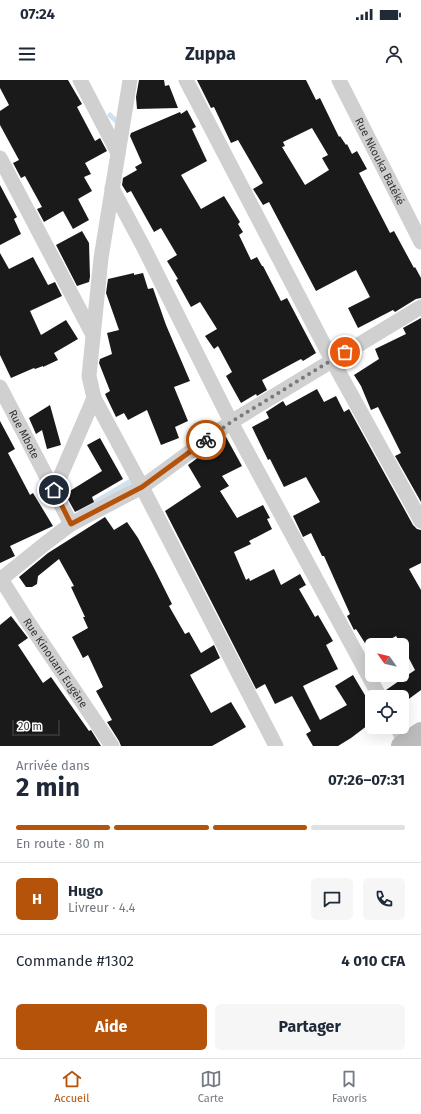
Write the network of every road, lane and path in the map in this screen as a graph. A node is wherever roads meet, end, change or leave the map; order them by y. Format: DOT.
graph roads {
  1 [pos="80,80"];
  2 [pos="130,80"];
  3 [pos="186,80"];
  4 [pos="339,80"];
  5 [pos="118,153"];
  6 [pos="0,158"];
  7 [pos="112,188"];
  8 [pos="421,242"];
  9 [pos="421,307"];
  10 [pos="93,335"];
  11 [pos="332,360"];
  12 [pos="0,387"];
  13 [pos="94,398"];
  14 [pos="231,422"];
  15 [pos="142,487"];
  16 [pos="56,495"];
  17 [pos="421,521"];
  18 [pos="71,524"];
  19 [pos="0,580"];
  20 [pos="376,690"];
  21 [pos="112,746"];
  22 [pos="276,746"];
  1 -- 5 [label="street"];
  2 -- 5 [label="street"];
  3 -- 11 [label="street"];
  4 -- 8 [label="street, Rue Nkouka Batéké"];
  5 -- 7 [label="street"];
  6 -- 10 [label="street"];
  7 -- 10 [label="street"];
  7 -- 14 [label="street"];
  9 -- 11 [label="street"];
  10 -- 13 [label="street"];
  11 -- 14 [label="street"];
  11 -- 17 [label="street"];
  12 -- 16 [label="street, Rue Mbote"];
  13 -- 15 [label="street"];
  13 -- 16 [label="street"];
  14 -- 15 [label="street"];
  14 -- 20 [label="street"];
  15 -- 18 [label="street"];
  15 -- 22 [label="street"];
  16 -- 18 [label="street, Rue Mbote"];
  18 -- 19 [label="street"];
  19 -- 21 [label="street, Rue Kinouani Eugène"];
}
